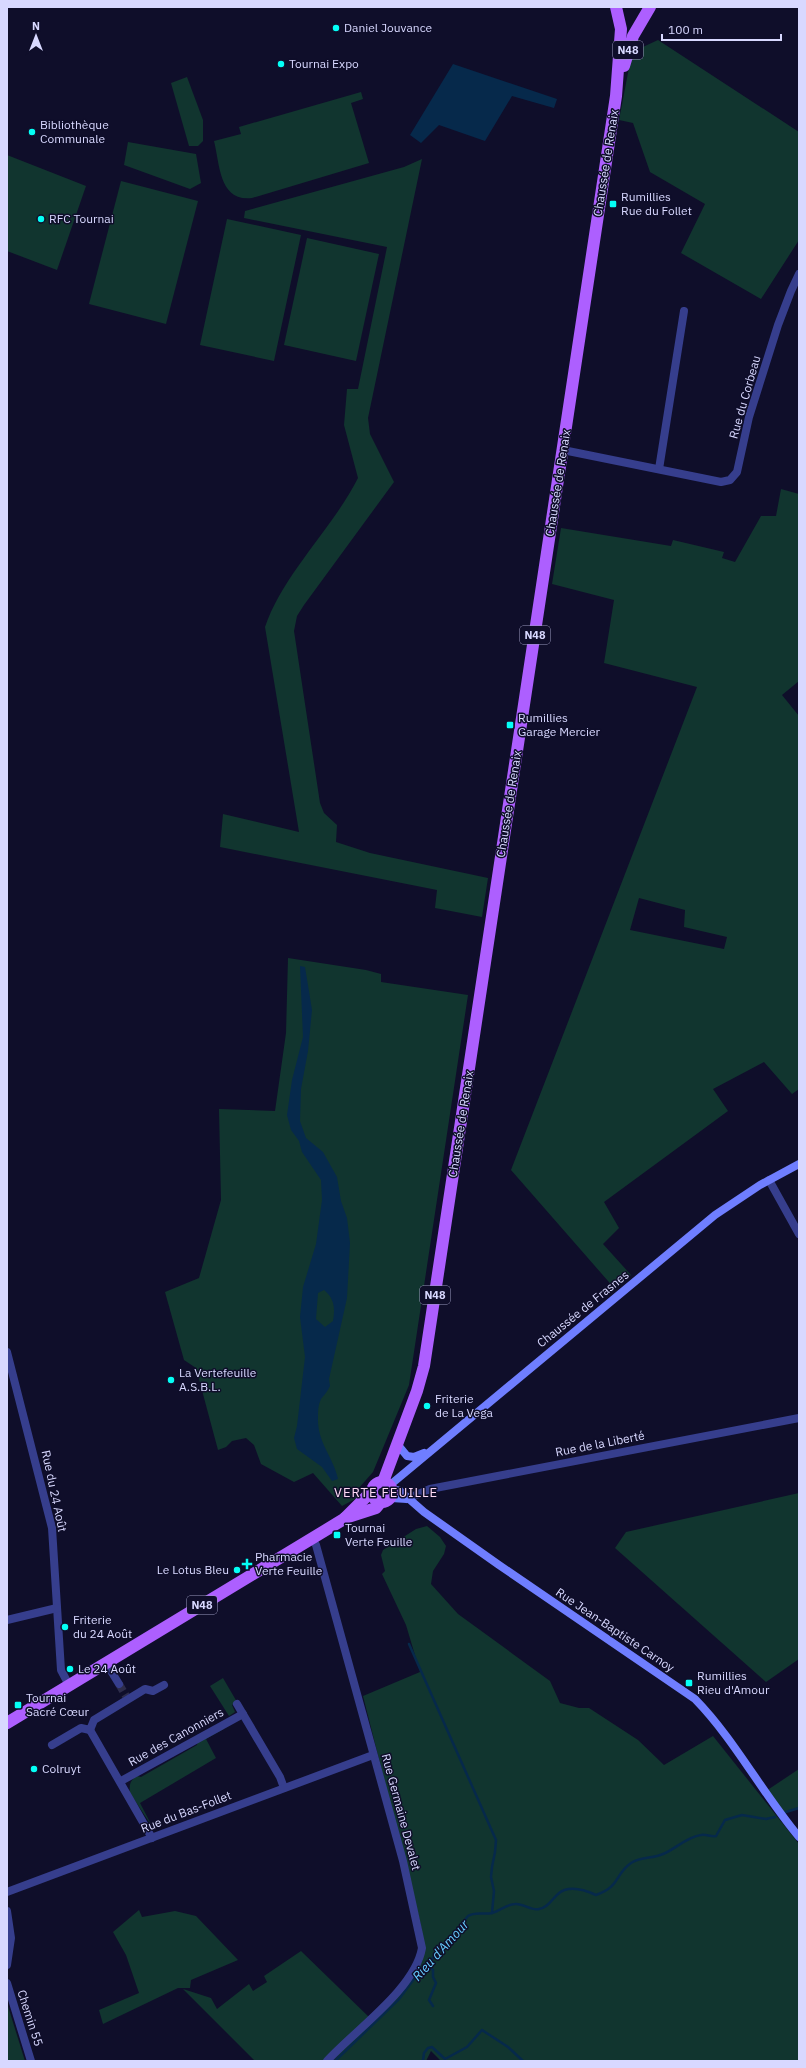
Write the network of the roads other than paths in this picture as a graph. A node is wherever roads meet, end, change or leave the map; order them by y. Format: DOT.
graph roads {
  1 [pos="616,7"];
  2 [pos="650,7"];
  3 [pos="616,96"];
  4 [pos="799,274"];
  5 [pos="684,311"];
  6 [pos="563,450"];
  7 [pos="659,469"];
  8 [pos="799,1164"];
  9 [pos="769,1180"];
  10 [pos="799,1234"];
  11 [pos="7,1352"];
  12 [pos="799,1418"];
  13 [pos="398,1445"];
  14 [pos="429,1451"];
  15 [pos="387,1491"];
  16 [pos="407,1499"];
  17 [pos="344,1519"];
  18 [pos="312,1539"];
  19 [pos="57,1608"];
  20 [pos="7,1620"];
  21 [pos="106,1663"];
  22 [pos="119,1684"];
  23 [pos="69,1685"];
  24 [pos="164,1685"];
  25 [pos="237,1704"];
  26 [pos="243,1714"];
  27 [pos="7,1723"];
  28 [pos="90,1730"];
  29 [pos="52,1745"];
  30 [pos="373,1755"];
  31 [pos="121,1781"];
  32 [pos="284,1788"];
  33 [pos="796,1834"];
  34 [pos="152,1838"];
  35 [pos="7,1892"];
  36 [pos="7,1911"];
  37 [pos="7,1965"];
  38 [pos="7,1983"];
  39 [pos="31,2061"];
  40 [pos="326,2061"];
  1 -- 3 [label="main road, Chaussée de Renaix / N48"];
  2 -- 3 [label="main road, Chaussée de Renaix / N48"];
  3 -- 6 [label="main road, Chaussée de Renaix / N48"];
  4 -- 7 [label="street, Rue du Corbeau"];
  5 -- 7 [label="street"];
  6 -- 7 [label="street, Rue du Corbeau"];
  6 -- 13 [label="main road, Chaussée de Renaix / N48"];
  8 -- 9 [label="main road, Chaussée de Frasnes"];
  9 -- 10 [label="street"];
  9 -- 14 [label="main road, Chaussée de Frasnes"];
  11 -- 19 [label="street, Rue du 24 Août"];
  12 -- 16 [label="street, Rue de la Liberté"];
  13 -- 14 [label="main road"];
  13 -- 15 [label="main road, Chaussée de Renaix / N48"];
  14 -- 15 [label="main road, Chaussée de Frasnes"];
  15 -- 16 [label="main road"];
  15 -- 17 [label="main road, N48"];
  15 -- 17 [label="main road, N48"];
  16 -- 33 [label="main road, Rue Jean-Baptiste Carnoy"];
  17 -- 18 [label="main road, N48"];
  18 -- 21 [label="main road, N48"];
  18 -- 30 [label="street, Rue Germaine Devalet"];
  19 -- 20 [label="street"];
  19 -- 23 [label="street, Rue du 24 Août"];
  21 -- 22 [label="street"];
  21 -- 23 [label="main road, N48"];
  23 -- 27 [label="main road, N48"];
  24 -- 28 [label="street"];
  25 -- 26 [label="street"];
  26 -- 31 [label="street, Rue des Canonniers"];
  26 -- 32 [label="street"];
  28 -- 29 [label="street"];
  28 -- 31 [label="street"];
  30 -- 32 [label="street, Rue du Bas-Follet"];
  30 -- 40 [label="street, Rue Germaine Devalet"];
  31 -- 34 [label="street"];
  32 -- 34 [label="street, Rue du Bas-Follet"];
  34 -- 35 [label="street, Rue du Bas-Follet"];
  36 -- 37 [label="street"];
  38 -- 39 [label="street, Chemin 55"];
}
